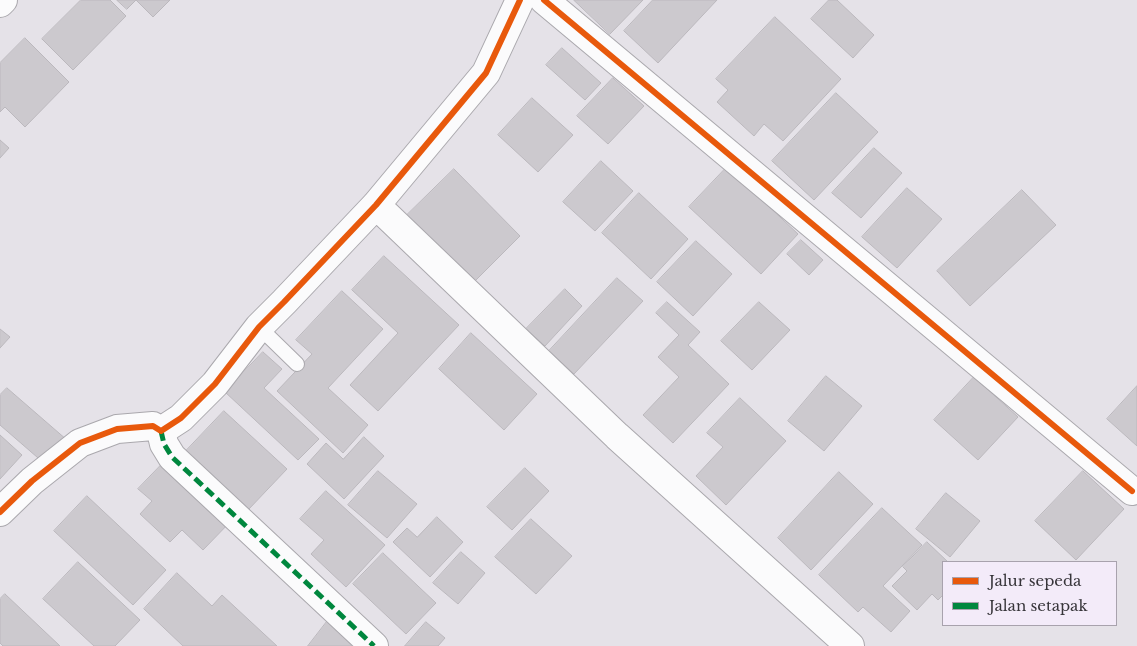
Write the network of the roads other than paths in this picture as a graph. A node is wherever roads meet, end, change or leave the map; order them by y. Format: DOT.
graph roads {
  1 [pos="3,0"];
  2 [pos="520,0"];
  3 [pos="544,0"];
  4 [pos="0,3"];
  5 [pos="376,205"];
  6 [pos="259,327"];
  7 [pos="297,364"];
  8 [pos="161,431"];
  9 [pos="1132,491"];
  10 [pos="0,512"];
  11 [pos="374,646"];
  12 [pos="850,646"];
  1 -- 4 [label="street"];
  2 -- 5 [label="street"];
  3 -- 9 [label="street"];
  5 -- 6 [label="street"];
  5 -- 12 [label="street"];
  6 -- 7 [label="lane"];
  6 -- 8 [label="street"];
  8 -- 10 [label="street"];
  8 -- 11 [label="street"];
}
